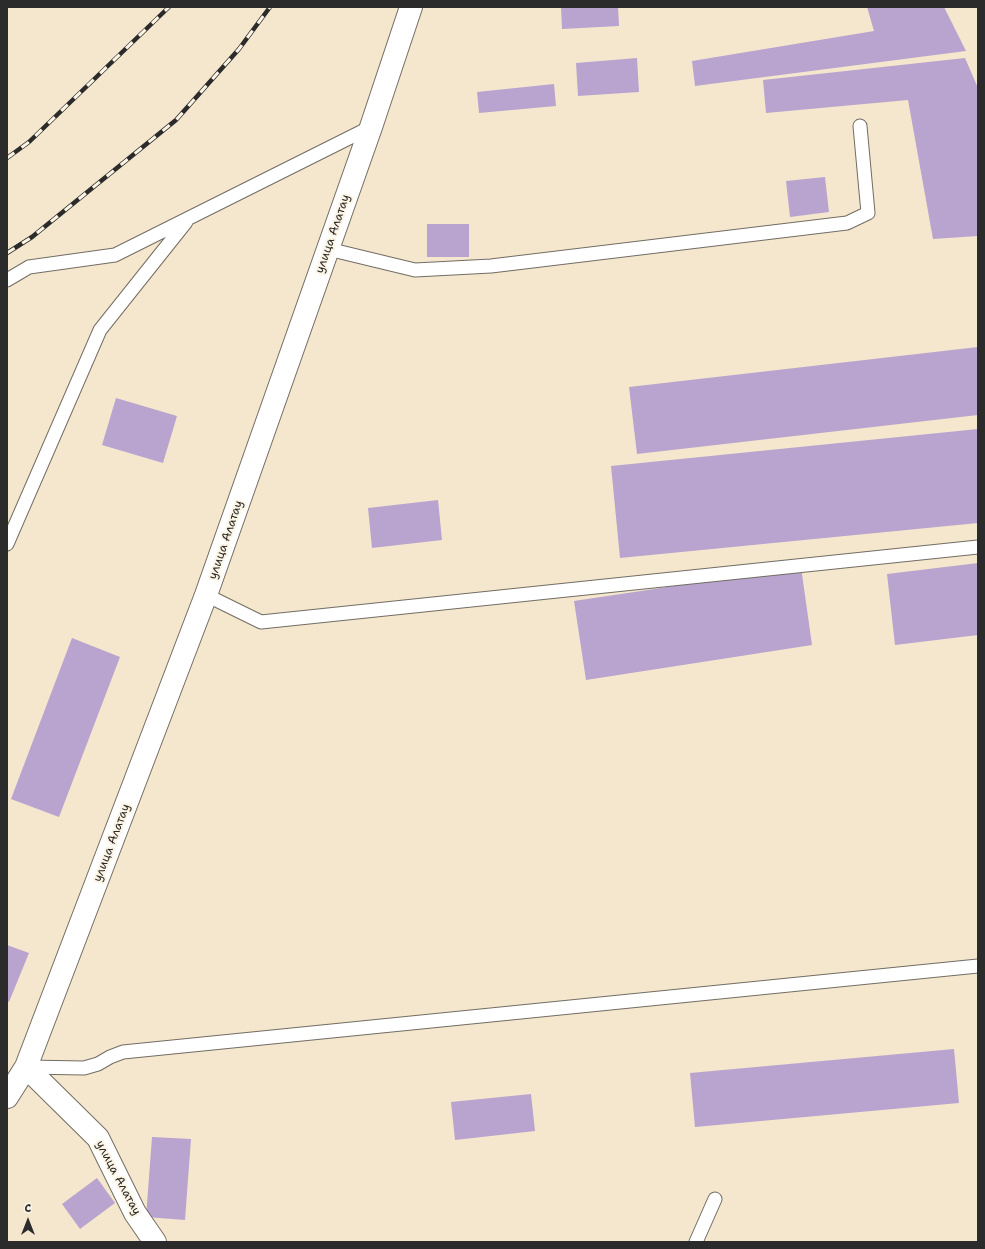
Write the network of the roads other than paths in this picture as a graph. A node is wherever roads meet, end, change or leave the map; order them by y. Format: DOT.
graph roads {
  1 [pos="411,7"];
  2 [pos="860,126"];
  3 [pos="371,127"];
  4 [pos="188,219"];
  5 [pos="328,249"];
  6 [pos="7,280"];
  7 [pos="7,544"];
  8 [pos="978,547"];
  9 [pos="206,595"];
  10 [pos="978,966"];
  11 [pos="26,1067"];
  12 [pos="7,1097"];
  13 [pos="715,1199"];
  14 [pos="155,1242"];
  15 [pos="696,1242"];
  1 -- 3 [label="street, улица Алатау"];
  2 -- 5 [label="lane"];
  3 -- 4 [label="lane"];
  3 -- 5 [label="street, улица Алатау"];
  4 -- 6 [label="lane"];
  4 -- 7 [label="lane"];
  5 -- 9 [label="street, улица Алатау"];
  8 -- 9 [label="lane"];
  9 -- 11 [label="street, улица Алатау"];
  10 -- 11 [label="lane"];
  11 -- 12 [label="street, улица Алатау"];
  11 -- 14 [label="street, улица Алатау"];
  13 -- 15 [label="lane"];
}
